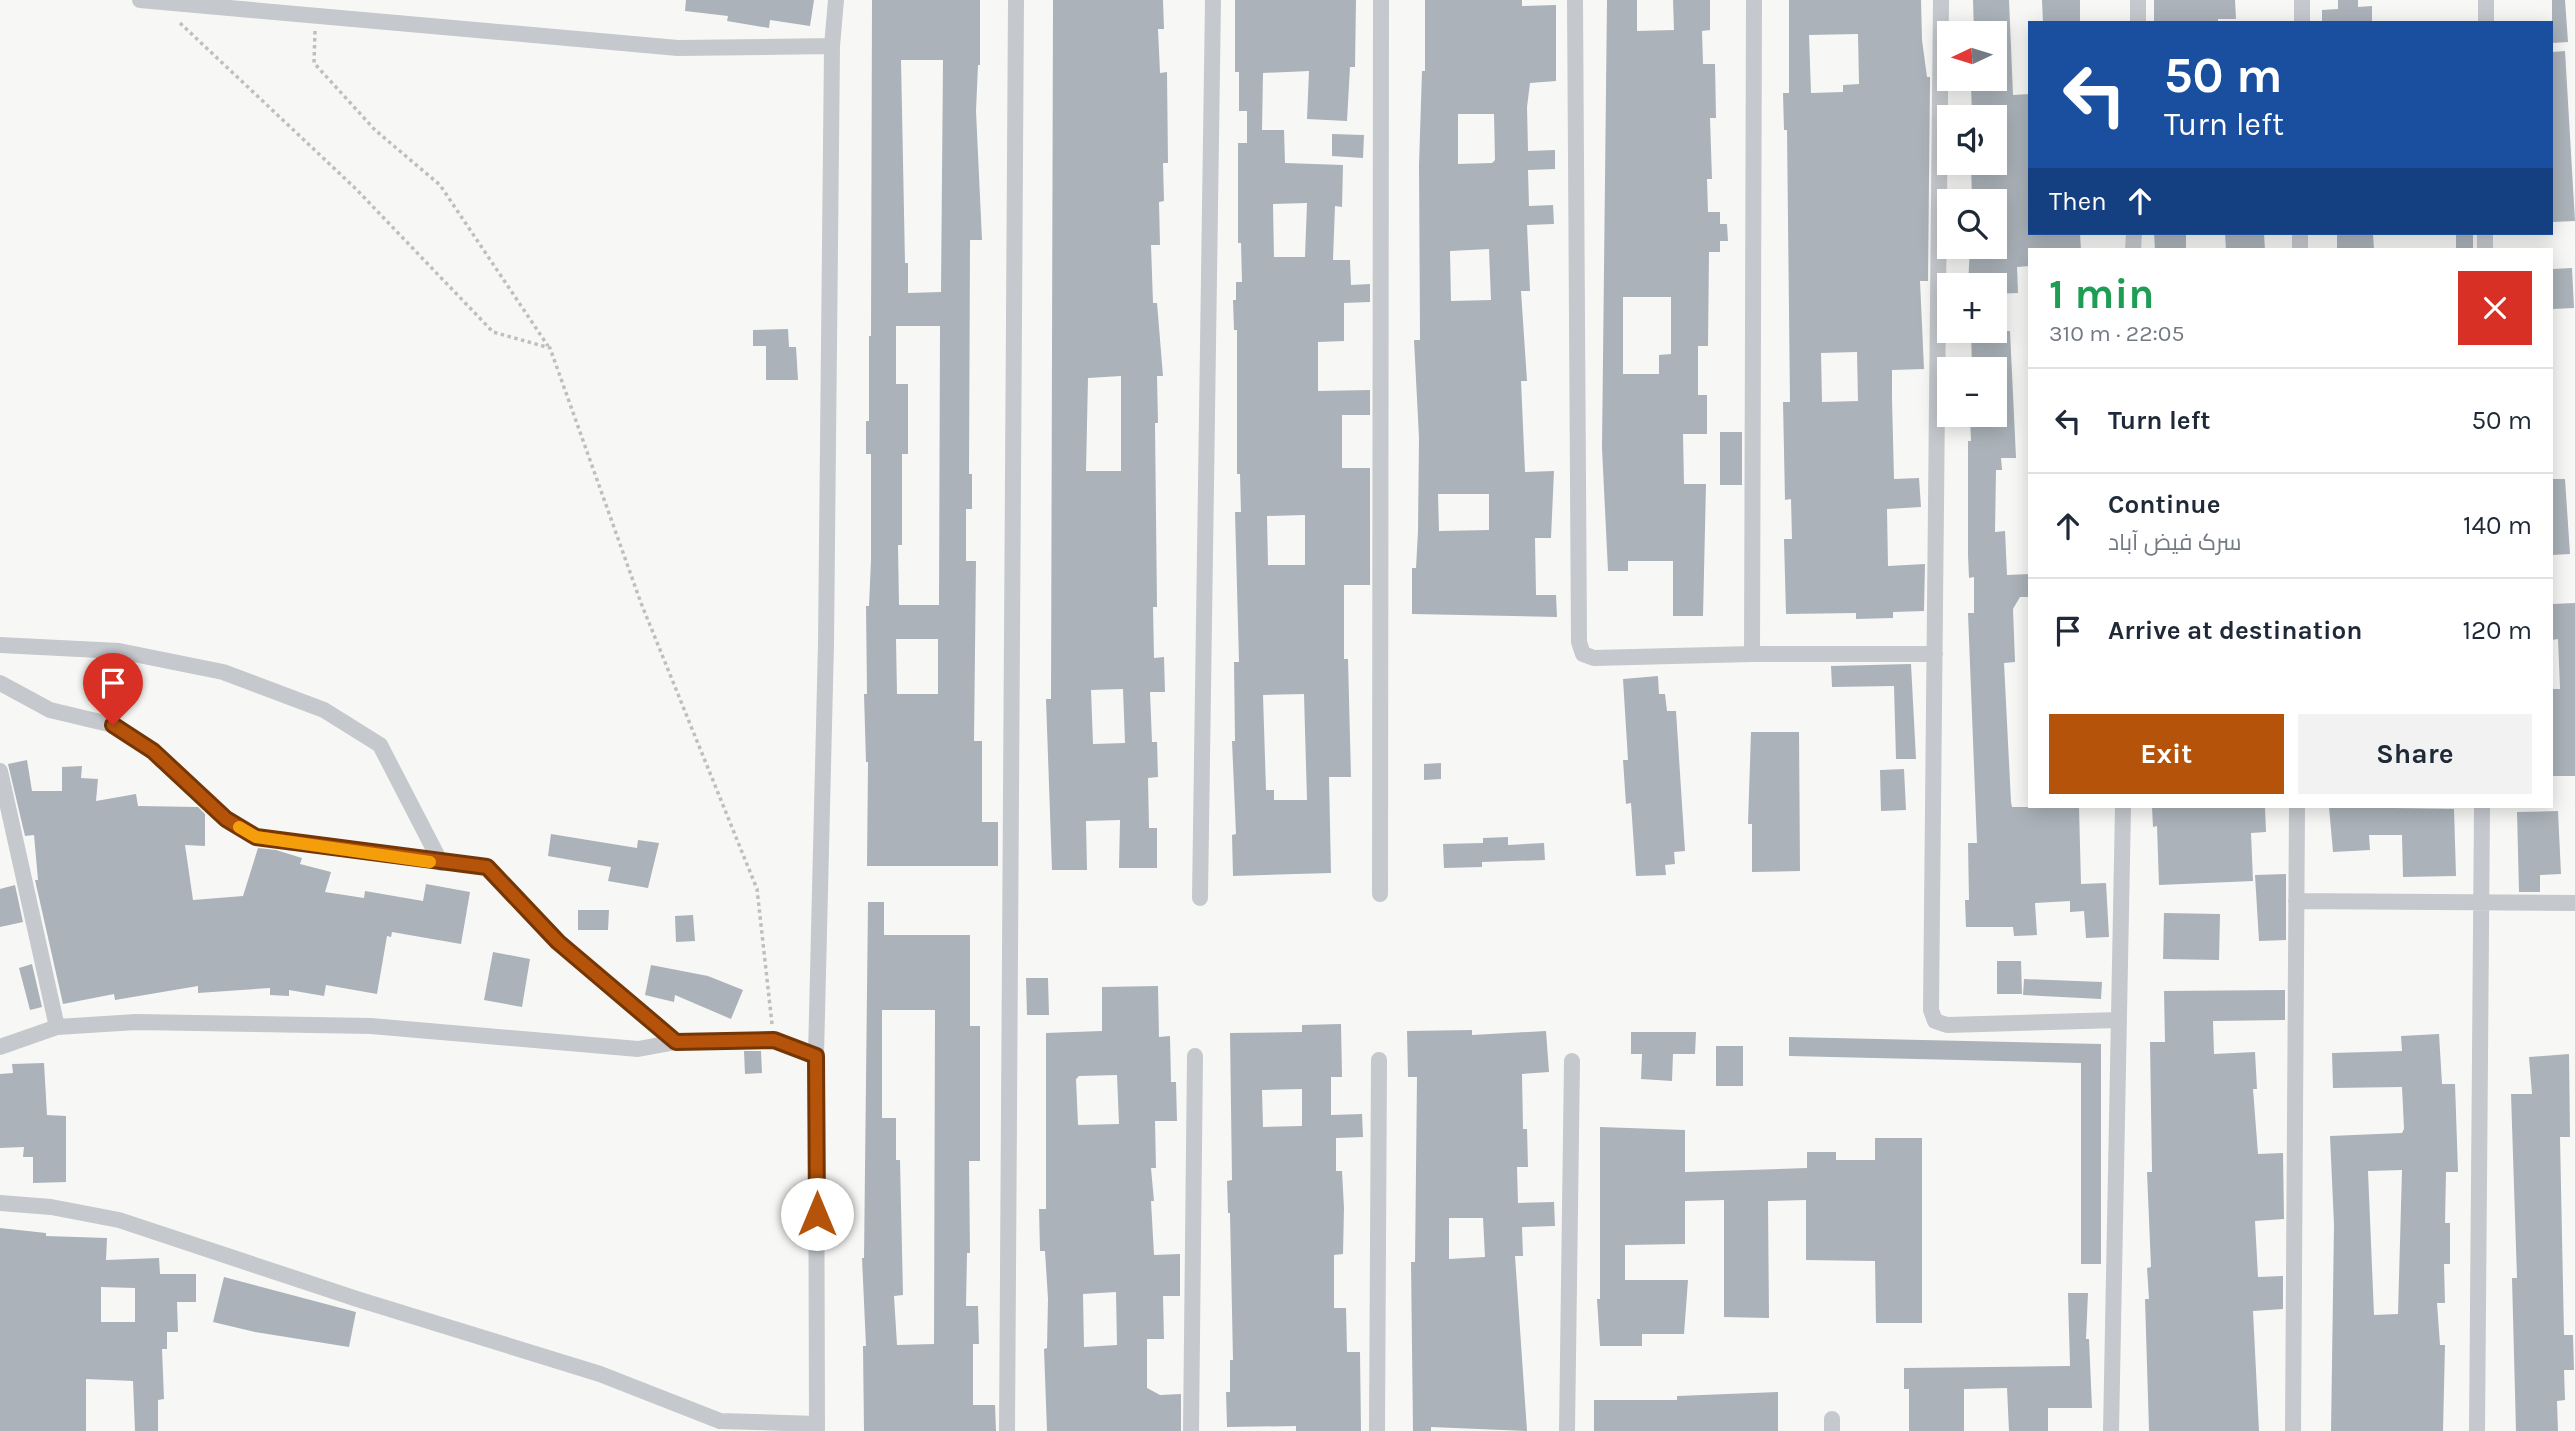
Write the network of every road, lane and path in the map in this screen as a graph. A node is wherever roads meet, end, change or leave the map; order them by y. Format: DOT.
graph roads {
  1 [pos="140,0"];
  2 [pos="340,0"];
  3 [pos="836,0"];
  4 [pos="1016,0"];
  5 [pos="1213,0"];
  6 [pos="1381,0"];
  7 [pos="1575,0"];
  8 [pos="1754,0"];
  9 [pos="1941,0"];
  10 [pos="2138,0"];
  11 [pos="2302,0"];
  12 [pos="2486,0"];
  13 [pos="158,1"];
  14 [pos="315,16"];
  15 [pos="338,17"];
  16 [pos="2138,21"];
  17 [pos="2302,21"];
  18 [pos="2486,21"];
  19 [pos="832,46"];
  20 [pos="550,348"];
  21 [pos="0,645"];
  22 [pos="1752,654"];
  23 [pos="1934,654"];
  24 [pos="0,682"];
  25 [pos="0,771"];
  26 [pos="2123,808"];
  27 [pos="2297,808"];
  28 [pos="2482,808"];
  29 [pos="441,863"];
  30 [pos="1380,894"];
  31 [pos="1200,898"];
  32 [pos="2296,901"];
  33 [pos="2481,902"];
  34 [pos="2575,903"];
  35 [pos="2118,1020"];
  36 [pos="57,1027"];
  37 [pos="774,1040"];
  38 [pos="676,1042"];
  39 [pos="0,1046"];
  40 [pos="816,1056"];
  41 [pos="1195,1056"];
  42 [pos="1379,1060"];
  43 [pos="1572,1061"];
  44 [pos="0,1203"];
  45 [pos="817,1428"];
  46 [pos="1007,1431"];
  47 [pos="1191,1431"];
  48 [pos="1377,1431"];
  49 [pos="1567,1431"];
  50 [pos="2111,1431"];
  51 [pos="2293,1431"];
  52 [pos="2477,1431"];
  1 -- 13 [label="street"];
  2 -- 15 [label="street"];
  3 -- 19 [label="street"];
  4 -- 46 [label="street"];
  5 -- 31 [label="street"];
  6 -- 30 [label="street"];
  7 -- 22 [label="street"];
  8 -- 22 [label="street"];
  9 -- 23 [label="street"];
  10 -- 16 [label="street"];
  11 -- 17 [label="street"];
  12 -- 18 [label="street"];
  13 -- 14 [label="street"];
  13 -- 20 [label="path"];
  14 -- 15 [label="street"];
  14 -- 20 [label="path"];
  15 -- 19 [label="street"];
  19 -- 40 [label="street"];
  20 -- 37 [label="path"];
  21 -- 29 [label="street"];
  22 -- 23 [label="street"];
  23 -- 35 [label="street"];
  24 -- 29 [label="street"];
  25 -- 36 [label="street"];
  26 -- 35 [label="street"];
  27 -- 32 [label="street"];
  28 -- 33 [label="street"];
  29 -- 38 [label="street"];
  32 -- 33 [label="street"];
  32 -- 51 [label="street"];
  33 -- 34 [label="street"];
  33 -- 52 [label="street"];
  35 -- 50 [label="street"];
  36 -- 38 [label="street"];
  36 -- 39 [label="street"];
  37 -- 38 [label="street"];
  37 -- 40 [label="street"];
  40 -- 45 [label="street"];
  41 -- 47 [label="street"];
  42 -- 48 [label="street"];
  43 -- 49 [label="street"];
  44 -- 45 [label="street"];
}
